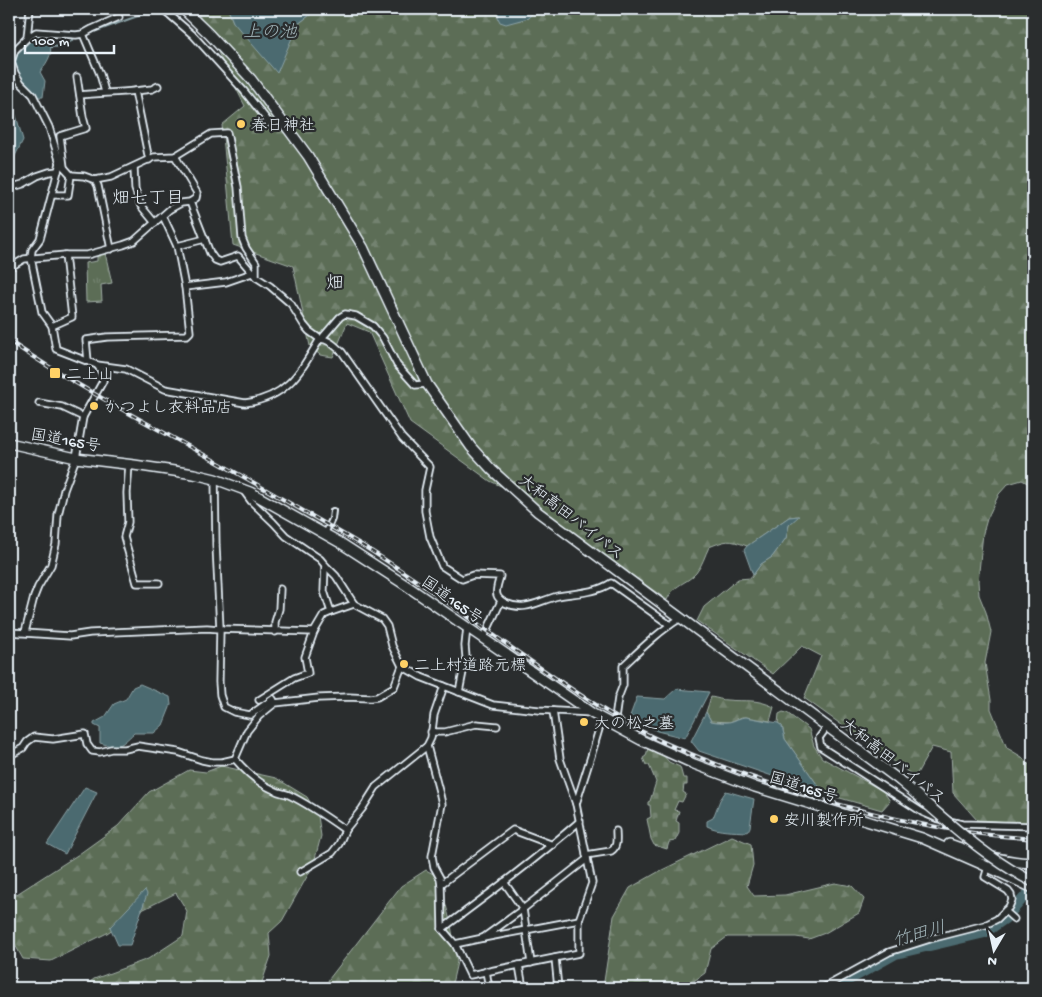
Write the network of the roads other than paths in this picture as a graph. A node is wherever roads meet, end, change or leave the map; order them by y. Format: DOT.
graph roads {
  1 [pos="30,9"];
  2 [pos="164,9"];
  3 [pos="183,9"];
  4 [pos="119,17"];
  5 [pos="83,34"];
  6 [pos="27,38"];
  7 [pos="77,77"];
  8 [pos="158,86"];
  9 [pos="134,90"];
  10 [pos="105,92"];
  11 [pos="80,95"];
  12 [pos="282,119"];
  13 [pos="175,156"];
  14 [pos="149,160"];
  15 [pos="61,167"];
  16 [pos="134,167"];
  17 [pos="71,176"];
  18 [pos="95,180"];
  19 [pos="9,188"];
  20 [pos="52,195"];
  21 [pos="190,202"];
  22 [pos="163,216"];
  23 [pos="155,224"];
  24 [pos="205,239"];
  25 [pos="177,246"];
  26 [pos="111,249"];
  27 [pos="65,255"];
  28 [pos="31,258"];
  29 [pos="9,268"];
  30 [pos="254,275"];
  31 [pos="185,287"];
  32 [pos="52,326"];
  33 [pos="321,338"];
  34 [pos="88,361"];
  35 [pos="97,364"];
  36 [pos="427,384"];
  37 [pos="39,403"];
  38 [pos="83,418"];
  39 [pos="9,443"];
  40 [pos="76,458"];
  41 [pos="128,464"];
  42 [pos="215,479"];
  43 [pos="243,490"];
  44 [pos="332,511"];
  45 [pos="325,534"];
  46 [pos="325,564"];
  47 [pos="159,583"];
  48 [pos="280,589"];
  49 [pos="502,601"];
  50 [pos="354,604"];
  51 [pos="331,612"];
  52 [pos="681,618"];
  53 [pos="670,624"];
  54 [pos="467,627"];
  55 [pos="220,630"];
  56 [pos="9,632"];
  57 [pos="25,632"];
  58 [pos="275,632"];
  59 [pos="314,632"];
  60 [pos="482,638"];
  61 [pos="402,666"];
  62 [pos="444,686"];
  63 [pos="459,692"];
  64 [pos="259,700"];
  65 [pos="275,703"];
  66 [pos="553,711"];
  67 [pos="593,714"];
  68 [pos="602,719"];
  69 [pos="497,726"];
  70 [pos="614,726"];
  71 [pos="827,727"];
  72 [pos="432,732"];
  73 [pos="427,746"];
  74 [pos="9,758"];
  75 [pos="235,759"];
  76 [pos="576,804"];
  77 [pos="580,820"];
  78 [pos="867,821"];
  79 [pos="1033,826"];
  80 [pos="345,830"];
  81 [pos="616,832"];
  82 [pos="553,845"];
  83 [pos="587,857"];
  84 [pos="1033,863"];
  85 [pos="988,867"];
  86 [pos="1033,868"];
  87 [pos="300,872"];
  88 [pos="504,882"];
  89 [pos="1033,882"];
  90 [pos="441,884"];
  91 [pos="1033,888"];
  92 [pos="524,908"];
  93 [pos="1005,911"];
  94 [pos="1014,919"];
  95 [pos="580,920"];
  96 [pos="442,929"];
  97 [pos="527,930"];
  98 [pos="484,938"];
  99 [pos="455,944"];
  100 [pos="555,958"];
  101 [pos="531,963"];
  102 [pos="519,965"];
  103 [pos="486,972"];
  104 [pos="489,988"];
  105 [pos="523,988"];
  106 [pos="558,988"];
  107 [pos="823,988"];
  1 -- 6 [label="street"];
  2 -- 12 [label="street"];
  3 -- 12 [label="highway, 大和高田バイパス"];
  4 -- 5 [label="street"];
  5 -- 6 [label="street"];
  5 -- 10 [label="street"];
  6 -- 15 [label="street"];
  7 -- 11 [label="street"];
  8 -- 9 [label="street"];
  9 -- 10 [label="street"];
  9 -- 14 [label="street"];
  10 -- 11 [label="street"];
  11 -- 15 [label="street"];
  12 -- 36 [label="highway, 大和高田バイパス"];
  13 -- 14 [label="street"];
  13 -- 21 [label="street"];
  13 -- 30 [label="street"];
  14 -- 16 [label="street"];
  15 -- 17 [label="street"];
  15 -- 19 [label="street"];
  15 -- 20 [label="street"];
  16 -- 18 [label="street"];
  16 -- 23 [label="street"];
  17 -- 18 [label="street"];
  17 -- 20 [label="street"];
  18 -- 26 [label="street"];
  20 -- 28 [label="street"];
  21 -- 22 [label="street"];
  21 -- 24 [label="street"];
  22 -- 23 [label="street"];
  22 -- 25 [label="street"];
  23 -- 26 [label="street"];
  24 -- 25 [label="street"];
  24 -- 30 [label="street"];
  25 -- 31 [label="street"];
  26 -- 27 [label="street"];
  27 -- 28 [label="street"];
  27 -- 32 [label="street"];
  28 -- 29 [label="street"];
  28 -- 32 [label="street"];
  30 -- 31 [label="street"];
  30 -- 33 [label="street"];
  31 -- 34 [label="street"];
  32 -- 34 [label="street"];
  33 -- 35 [label="street"];
  33 -- 36 [label="street"];
  33 -- 49 [label="street"];
  34 -- 35 [label="street"];
  35 -- 38 [label="street"];
  36 -- 52 [label="highway, 大和高田バイパス"];
  37 -- 38 [label="street"];
  38 -- 40 [label="street"];
  39 -- 40 [label="highway, 国道165号"];
  40 -- 41 [label="highway, 国道165号"];
  40 -- 57 [label="street"];
  41 -- 42 [label="highway, 国道165号"];
  41 -- 47 [label="street"];
  42 -- 43 [label="highway, 国道165号"];
  42 -- 55 [label="street"];
  43 -- 45 [label="highway, 国道165号"];
  43 -- 46 [label="street"];
  44 -- 45 [label="street"];
  45 -- 54 [label="highway, 国道165号"];
  46 -- 50 [label="street"];
  46 -- 51 [label="street"];
  48 -- 58 [label="street"];
  49 -- 53 [label="street"];
  49 -- 60 [label="street"];
  50 -- 51 [label="street"];
  50 -- 61 [label="street"];
  51 -- 59 [label="street"];
  52 -- 53 [label="street"];
  52 -- 71 [label="highway, 大和高田バイパス"];
  53 -- 70 [label="street"];
  54 -- 60 [label="highway, 国道165号"];
  54 -- 63 [label="street"];
  55 -- 57 [label="street"];
  55 -- 58 [label="street"];
  55 -- 65 [label="street"];
  56 -- 57 [label="street"];
  58 -- 59 [label="street"];
  59 -- 64 [label="street"];
  60 -- 67 [label="highway, 国道165号"];
  61 -- 62 [label="street"];
  61 -- 65 [label="street"];
  62 -- 63 [label="street"];
  62 -- 72 [label="street"];
  63 -- 66 [label="street"];
  65 -- 75 [label="street"];
  66 -- 67 [label="street"];
  66 -- 76 [label="street"];
  67 -- 68 [label="highway, 国道165号"];
  68 -- 70 [label="highway, 国道165号"];
  68 -- 76 [label="street"];
  69 -- 72 [label="street"];
  70 -- 78 [label="highway, 国道165号"];
  71 -- 79 [label="street"];
  71 -- 89 [label="highway, 大和高田バイパス, bridge"];
  72 -- 73 [label="street"];
  73 -- 80 [label="street"];
  73 -- 90 [label="street"];
  74 -- 75 [label="street"];
  75 -- 80 [label="street"];
  76 -- 77 [label="street"];
  77 -- 82 [label="street"];
  77 -- 83 [label="street"];
  78 -- 84 [label="highway, 国道165号"];
  78 -- 85 [label="highway, 国道165号"];
  80 -- 87 [label="street"];
  81 -- 83 [label="street"];
  82 -- 88 [label="street"];
  82 -- 90 [label="street"];
  83 -- 92 [label="street"];
  83 -- 95 [label="street"];
  85 -- 86 [label="street"];
  85 -- 91 [label="highway, 国道165号"];
  85 -- 93 [label="street"];
  88 -- 92 [label="street"];
  88 -- 96 [label="street"];
  90 -- 96 [label="street"];
  92 -- 97 [label="street"];
  92 -- 98 [label="street"];
  93 -- 94 [label="street"];
  93 -- 107 [label="street"];
  95 -- 97 [label="street"];
  95 -- 100 [label="street"];
  96 -- 99 [label="street"];
  97 -- 98 [label="street"];
  97 -- 101 [label="street"];
  98 -- 99 [label="street"];
  99 -- 103 [label="street"];
  100 -- 101 [label="street"];
  100 -- 106 [label="street"];
  101 -- 102 [label="street"];
  102 -- 103 [label="street"];
  102 -- 105 [label="street"];
  103 -- 104 [label="street"];
}
